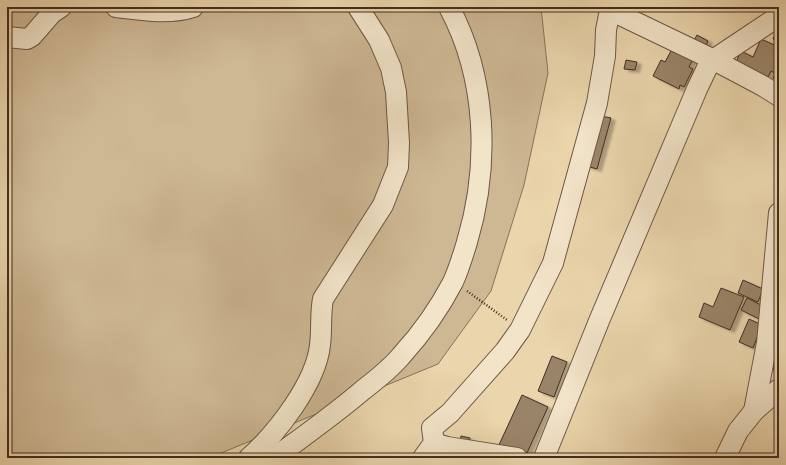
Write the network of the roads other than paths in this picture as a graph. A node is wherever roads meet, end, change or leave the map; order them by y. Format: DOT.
graph roads {
  1 [pos="61,7"];
  2 [pos="116,7"];
  3 [pos="193,7"];
  4 [pos="358,7"];
  5 [pos="449,7"];
  6 [pos="610,8"];
  7 [pos="779,16"];
  8 [pos="7,38"];
  9 [pos="710,58"];
  10 [pos="779,96"];
  11 [pos="779,213"];
  12 [pos="779,389"];
  13 [pos="754,411"];
  14 [pos="428,450"];
  15 [pos="250,458"];
  16 [pos="274,458"];
  17 [pos="517,458"];
  18 [pos="544,458"];
  19 [pos="725,458"];
  1 -- 8 [label="street"];
  2 -- 3 [label="street"];
  4 -- 15 [label="street"];
  5 -- 16 [label="street"];
  6 -- 9 [label="street"];
  6 -- 14 [label="street"];
  7 -- 9 [label="street"];
  9 -- 10 [label="street"];
  9 -- 18 [label="street"];
  11 -- 13 [label="street"];
  12 -- 13 [label="street"];
  13 -- 19 [label="street"];
  14 -- 17 [label="street"];
}
